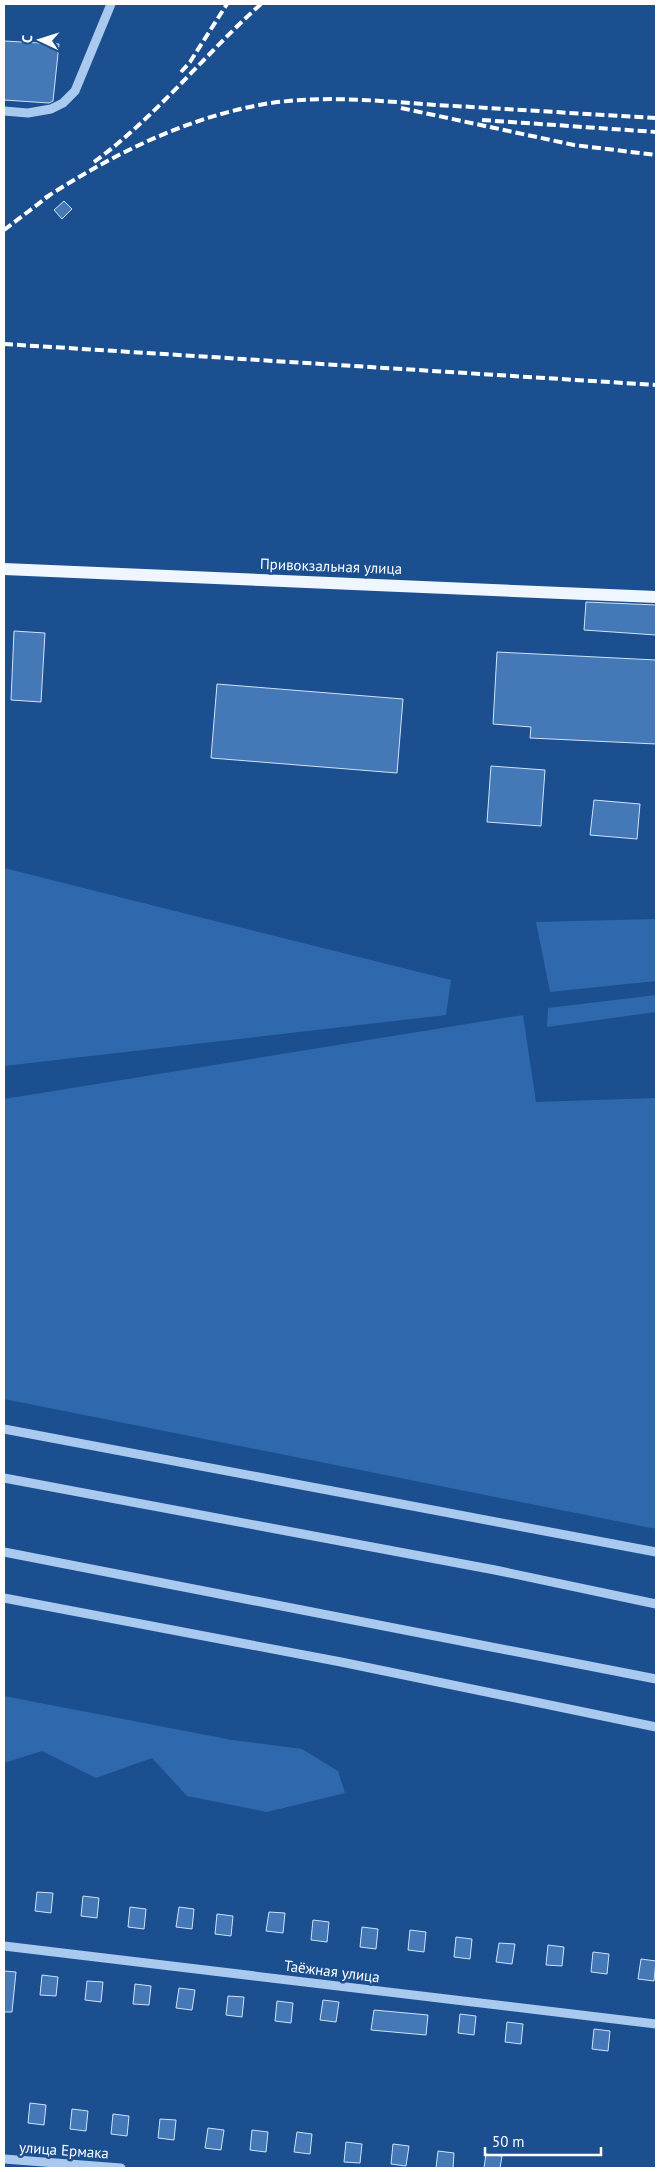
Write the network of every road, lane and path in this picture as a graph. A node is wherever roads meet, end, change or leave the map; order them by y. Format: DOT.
graph roads {
  1 [pos="111,4"];
  2 [pos="4,111"];
  3 [pos="4,569"];
  4 [pos="656,597"];
  5 [pos="4,1429"];
  6 [pos="4,1478"];
  7 [pos="4,1552"];
  8 [pos="656,1552"];
  9 [pos="4,1598"];
  10 [pos="656,1604"];
  11 [pos="656,1679"];
  12 [pos="656,1727"];
  13 [pos="4,1946"];
  14 [pos="656,2024"];
  15 [pos="4,2159"];
  16 [pos="107,2168"];
  17 [pos="121,2168"];
  1 -- 2 [label="street"];
  3 -- 4 [label="main road, Привокзальная улица"];
  5 -- 8 [label="street"];
  6 -- 10 [label="street"];
  7 -- 11 [label="street"];
  9 -- 12 [label="street"];
  13 -- 14 [label="street, Таёжная улица"];
  15 -- 16 [label="street, улица Ермака"];
  16 -- 17 [label="street, улица Ермака"];
}
